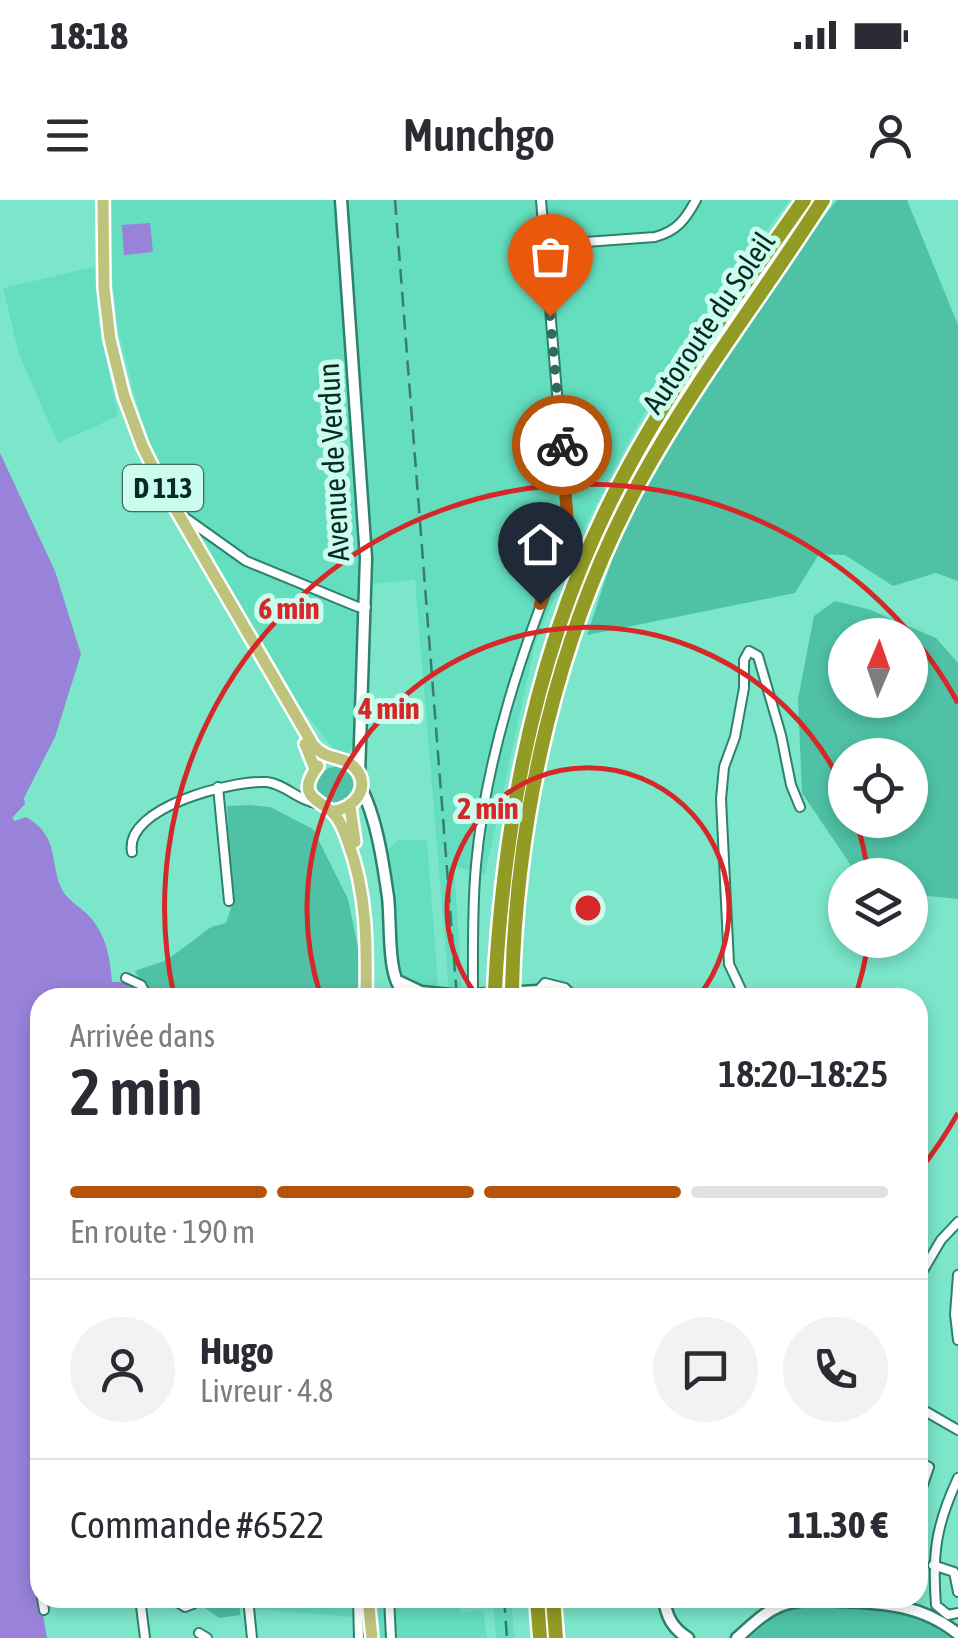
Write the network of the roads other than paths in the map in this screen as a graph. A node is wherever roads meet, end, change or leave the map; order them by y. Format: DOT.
graph roads {
  1 [pos="101,200"];
  2 [pos="341,200"];
  3 [pos="543,200"];
  4 [pos="696,200"];
  5 [pos="804,200"];
  6 [pos="823,200"];
  7 [pos="101,230"];
  8 [pos="546,245"];
  9 [pos="178,512"];
  10 [pos="366,608"];
  11 [pos="363,722"];
  12 [pos="337,760"];
  13 [pos="315,769"];
  14 [pos="218,787"];
  15 [pos="306,795"];
  16 [pos="359,795"];
  17 [pos="800,807"];
  18 [pos="332,811"];
  19 [pos="132,852"];
  20 [pos="229,901"];
  21 [pos="393,974"];
  22 [pos="126,978"];
  23 [pos="143,988"];
  24 [pos="369,988"];
  25 [pos="369,988"];
  26 [pos="396,988"];
  27 [pos="412,988"];
  28 [pos="472,988"];
  29 [pos="495,988"];
  30 [pos="512,988"];
  31 [pos="739,988"];
  32 [pos="958,1222"];
  33 [pos="928,1261"];
  34 [pos="958,1275"];
  35 [pos="956,1295"];
  36 [pos="958,1340"];
  37 [pos="928,1413"];
  38 [pos="958,1430"];
  39 [pos="958,1478"];
  40 [pos="933,1565"];
  41 [pos="958,1592"];
  42 [pos="141,1608"];
  43 [pos="249,1608"];
  44 [pos="364,1608"];
  45 [pos="389,1608"];
  46 [pos="538,1608"];
  47 [pos="554,1608"];
  48 [pos="665,1608"];
  49 [pos="775,1608"];
  50 [pos="910,1608"];
  51 [pos="958,1613"];
  52 [pos="958,1634"];
  53 [pos="145,1638"];
  54 [pos="252,1638"];
  55 [pos="365,1638"];
  56 [pos="391,1638"];
  57 [pos="540,1638"];
  58 [pos="556,1638"];
  59 [pos="688,1638"];
  60 [pos="737,1638"];
  1 -- 7 [label="main road, D 113"];
  2 -- 10 [label="main road, Avenue de Verdun"];
  3 -- 8 [label="street"];
  4 -- 8 [label="street"];
  5 -- 29 [label="highway, Autoroute du Soleil"];
  6 -- 30 [label="highway, Autoroute du Soleil"];
  7 -- 9 [label="main road, D 113"];
  7 -- 13 [label="main road, D 113"];
  8 -- 28 [label="street"];
  9 -- 10 [label="street"];
  9 -- 12 [label="main road, D 113"];
  10 -- 11 [label="main road, Avenue de Verdun"];
  11 -- 12 [label="main road"];
  11 -- 16 [label="main road, Avenue de Verdun"];
  12 -- 13 [label="main road"];
  12 -- 16 [label="main road"];
  13 -- 15 [label="main road"];
  14 -- 15 [label="street"];
  14 -- 19 [label="street"];
  14 -- 20 [label="street"];
  15 -- 18 [label="main road"];
  16 -- 18 [label="main road"];
  16 -- 21 [label="main road, Avenue de Verdun"];
  16 -- 24 [label="main road"];
  17 -- 31 [label="street"];
  18 -- 25 [label="main road"];
  21 -- 26 [label="main road"];
  21 -- 27 [label="main road"];
  22 -- 23 [label="street"];
  32 -- 33 [label="street"];
  34 -- 35 [label="street"];
  35 -- 36 [label="street"];
  37 -- 38 [label="street"];
  39 -- 40 [label="street"];
  40 -- 41 [label="street"];
  40 -- 51 [label="street"];
  42 -- 53 [label="street"];
  43 -- 54 [label="street"];
  44 -- 55 [label="main road"];
  45 -- 56 [label="street"];
  46 -- 57 [label="highway"];
  47 -- 58 [label="highway"];
  48 -- 59 [label="main road"];
  49 -- 60 [label="main road"];
  50 -- 52 [label="main road"];
}
